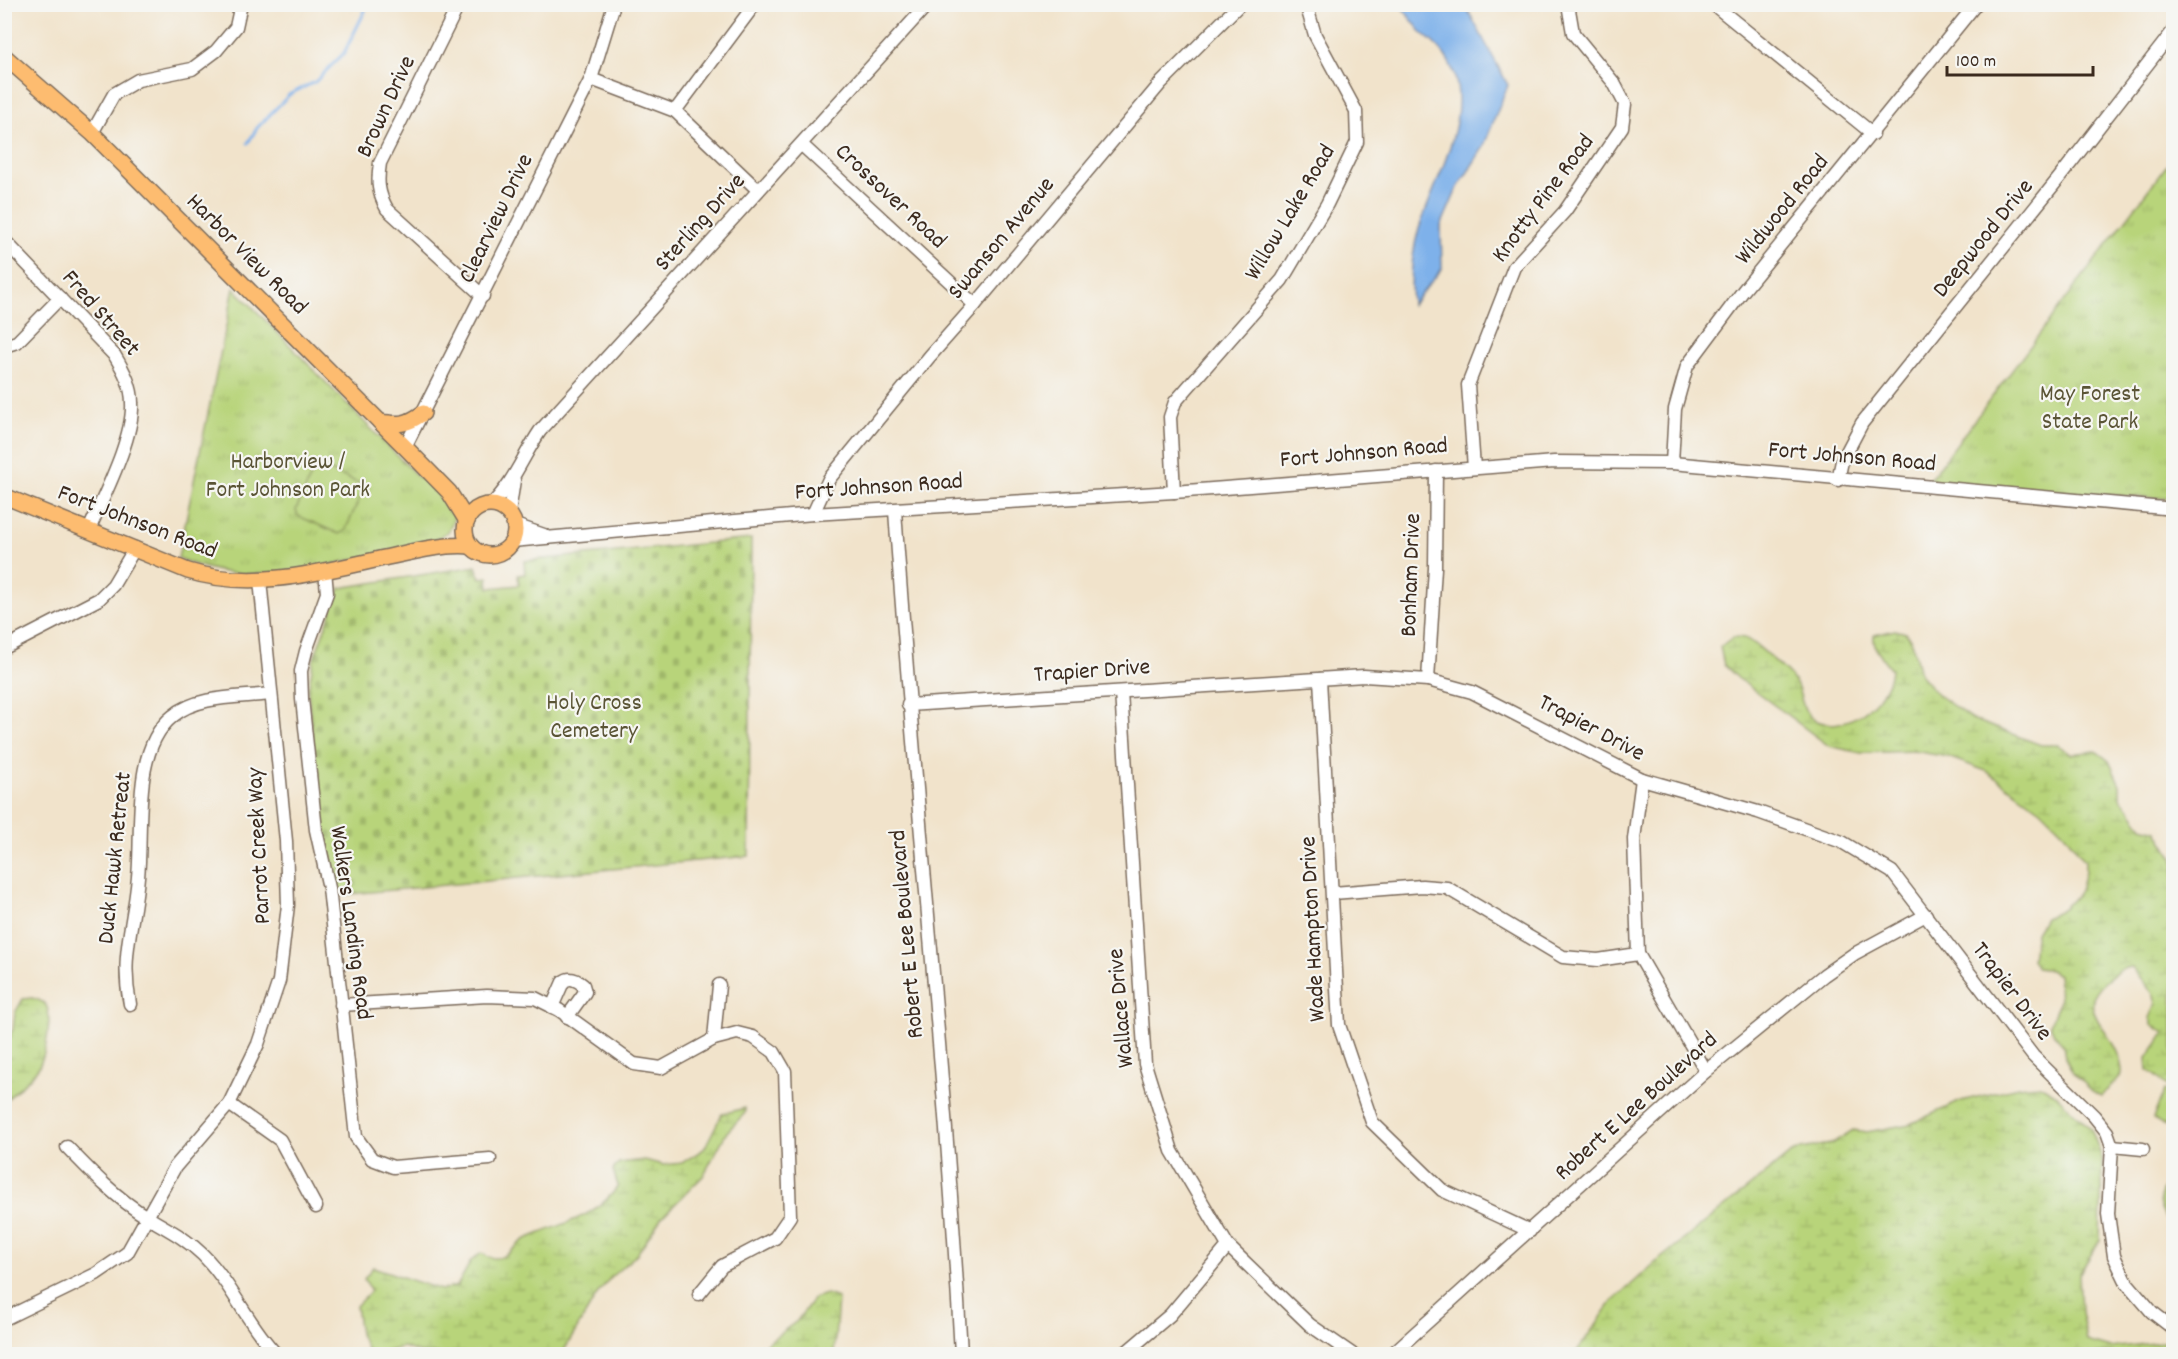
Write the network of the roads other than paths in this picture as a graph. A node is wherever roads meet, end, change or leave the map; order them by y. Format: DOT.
graph roads {
  1 [pos="241,4"];
  2 [pos="459,4"];
  3 [pos="614,4"];
  4 [pos="755,4"];
  5 [pos="928,4"];
  6 [pos="1240,4"];
  7 [pos="1306,4"];
  8 [pos="1568,4"];
  9 [pos="1713,4"];
  10 [pos="1976,4"];
  11 [pos="2174,30"];
  12 [pos="4,56"];
  13 [pos="591,79"];
  14 [pos="675,111"];
  15 [pos="92,133"];
  16 [pos="1873,134"];
  17 [pos="802,145"];
  18 [pos="758,190"];
  19 [pos="4,240"];
  20 [pos="483,296"];
  21 [pos="60,298"];
  22 [pos="975,305"];
  23 [pos="4,346"];
  24 [pos="423,413"];
  25 [pos="380,422"];
  26 [pos="405,447"];
  27 [pos="1672,463"];
  28 [pos="1474,468"];
  29 [pos="1436,471"];
  30 [pos="515,476"];
  31 [pos="1838,480"];
  32 [pos="449,492"];
  33 [pos="1174,492"];
  34 [pos="4,496"];
  35 [pos="487,505"];
  36 [pos="2174,509"];
  37 [pos="895,510"];
  38 [pos="813,514"];
  39 [pos="512,519"];
  40 [pos="466,524"];
  41 [pos="89,530"];
  42 [pos="557,537"];
  43 [pos="512,541"];
  44 [pos="471,546"];
  45 [pos="135,548"];
  46 [pos="432,548"];
  47 [pos="325,570"];
  48 [pos="260,580"];
  49 [pos="4,648"];
  50 [pos="1320,679"];
  51 [pos="1428,680"];
  52 [pos="1121,692"];
  53 [pos="270,694"];
  54 [pos="908,705"];
  55 [pos="1642,779"];
  56 [pos="1333,893"];
  57 [pos="1926,915"];
  58 [pos="1638,954"];
  59 [pos="719,985"];
  60 [pos="130,1004"];
  61 [pos="342,1005"];
  62 [pos="552,1007"];
  63 [pos="567,1017"];
  64 [pos="714,1039"];
  65 [pos="1706,1071"];
  66 [pos="229,1104"];
  67 [pos="2112,1146"];
  68 [pos="67,1147"];
  69 [pos="2143,1149"];
  70 [pos="490,1159"];
  71 [pos="316,1207"];
  72 [pos="147,1217"];
  73 [pos="1530,1230"];
  74 [pos="1228,1246"];
  75 [pos="699,1293"];
  76 [pos="4,1319"];
  77 [pos="2174,1329"];
  78 [pos="276,1354"];
  79 [pos="962,1354"];
  80 [pos="1124,1354"];
  81 [pos="1352,1354"];
  82 [pos="1392,1354"];
  1 -- 15 [label="street"];
  2 -- 20 [label="street, Brown Drive"];
  3 -- 13 [label="street, Clearview Drive"];
  4 -- 14 [label="street"];
  5 -- 17 [label="street, Sterling Drive"];
  6 -- 22 [label="street, Swanson Avenue"];
  7 -- 33 [label="street, Willow Lake Road"];
  8 -- 28 [label="street, Knotty Pine Road"];
  9 -- 16 [label="street"];
  10 -- 16 [label="street, Wildwood Road"];
  11 -- 31 [label="street, Deepwood Drive"];
  12 -- 15 [label="main road, Harbor View Road"];
  13 -- 14 [label="street"];
  13 -- 20 [label="street, Clearview Drive"];
  14 -- 18 [label="street"];
  15 -- 25 [label="main road, Harbor View Road"];
  16 -- 27 [label="street, Wildwood Road"];
  17 -- 18 [label="street, Sterling Drive"];
  17 -- 22 [label="street, Crossover Road"];
  18 -- 30 [label="street, Sterling Drive"];
  19 -- 21 [label="street, Fred Street"];
  20 -- 24 [label="street, Clearview Drive"];
  21 -- 23 [label="street"];
  21 -- 41 [label="street, Fred Street"];
  22 -- 38 [label="street, Swanson Avenue"];
  24 -- 25 [label="main road"];
  24 -- 26 [label="street, Clearview Drive"];
  25 -- 26 [label="main road, Harbor View Road"];
  26 -- 32 [label="main road, Harbor View Road"];
  27 -- 28 [label="street, Fort Johnson Road"];
  27 -- 31 [label="street, Fort Johnson Road"];
  28 -- 29 [label="street, Fort Johnson Road"];
  29 -- 33 [label="street, Fort Johnson Road"];
  29 -- 51 [label="street, Bonham Drive"];
  30 -- 35 [label="street, Sterling Drive"];
  30 -- 39 [label="street, Sterling Drive"];
  31 -- 36 [label="street, Fort Johnson Road"];
  32 -- 35 [label="main road, Harbor View Road"];
  32 -- 40 [label="main road, Harbor View Road"];
  33 -- 37 [label="street, Fort Johnson Road"];
  34 -- 41 [label="main road, Fort Johnson Road"];
  35 -- 39 [label="main road"];
  35 -- 40 [label="main road"];
  37 -- 38 [label="street, Fort Johnson Road"];
  37 -- 54 [label="street, Robert E Lee Boulevard"];
  38 -- 42 [label="street, Fort Johnson Road"];
  39 -- 42 [label="street, Fort Johnson Road"];
  39 -- 43 [label="main road"];
  40 -- 44 [label="main road"];
  40 -- 46 [label="main road, Fort Johnson Road"];
  41 -- 45 [label="main road, Fort Johnson Road"];
  42 -- 43 [label="street, Fort Johnson Road"];
  43 -- 44 [label="main road"];
  44 -- 46 [label="main road, Fort Johnson Road"];
  45 -- 48 [label="main road, Fort Johnson Road"];
  45 -- 49 [label="street"];
  46 -- 47 [label="main road, Fort Johnson Road"];
  47 -- 48 [label="main road, Fort Johnson Road"];
  47 -- 61 [label="street, Walkers Landing Road"];
  48 -- 53 [label="street, Parrot Creek Way"];
  50 -- 51 [label="street, Trapier Drive"];
  50 -- 52 [label="street, Trapier Drive"];
  50 -- 56 [label="street, Wade Hampton Drive"];
  51 -- 55 [label="street, Trapier Drive"];
  52 -- 54 [label="street, Trapier Drive"];
  52 -- 74 [label="street, Wallace Drive"];
  53 -- 60 [label="street, Duck Hawk Retreat"];
  53 -- 66 [label="street, Parrot Creek Way"];
  54 -- 79 [label="street, Robert E Lee Boulevard"];
  55 -- 57 [label="street, Trapier Drive"];
  55 -- 58 [label="street"];
  56 -- 58 [label="street"];
  56 -- 73 [label="street, Wade Hampton Drive"];
  57 -- 65 [label="street, Robert E Lee Boulevard"];
  57 -- 67 [label="street, Trapier Drive"];
  58 -- 65 [label="street"];
  59 -- 64 [label="street"];
  61 -- 62 [label="street"];
  61 -- 70 [label="street, Walkers Landing Road"];
  62 -- 63 [label="street"];
  62 -- 63 [label="street"];
  63 -- 64 [label="street"];
  64 -- 75 [label="street"];
  65 -- 73 [label="street, Robert E Lee Boulevard"];
  66 -- 71 [label="street"];
  66 -- 72 [label="street, Parrot Creek Way"];
  67 -- 69 [label="street"];
  67 -- 77 [label="street"];
  68 -- 72 [label="street"];
  72 -- 76 [label="street, Parrot Creek Way"];
  72 -- 78 [label="street"];
  73 -- 82 [label="street, Robert E Lee Boulevard"];
  74 -- 80 [label="street"];
  74 -- 81 [label="street, Wallace Drive"];
}
